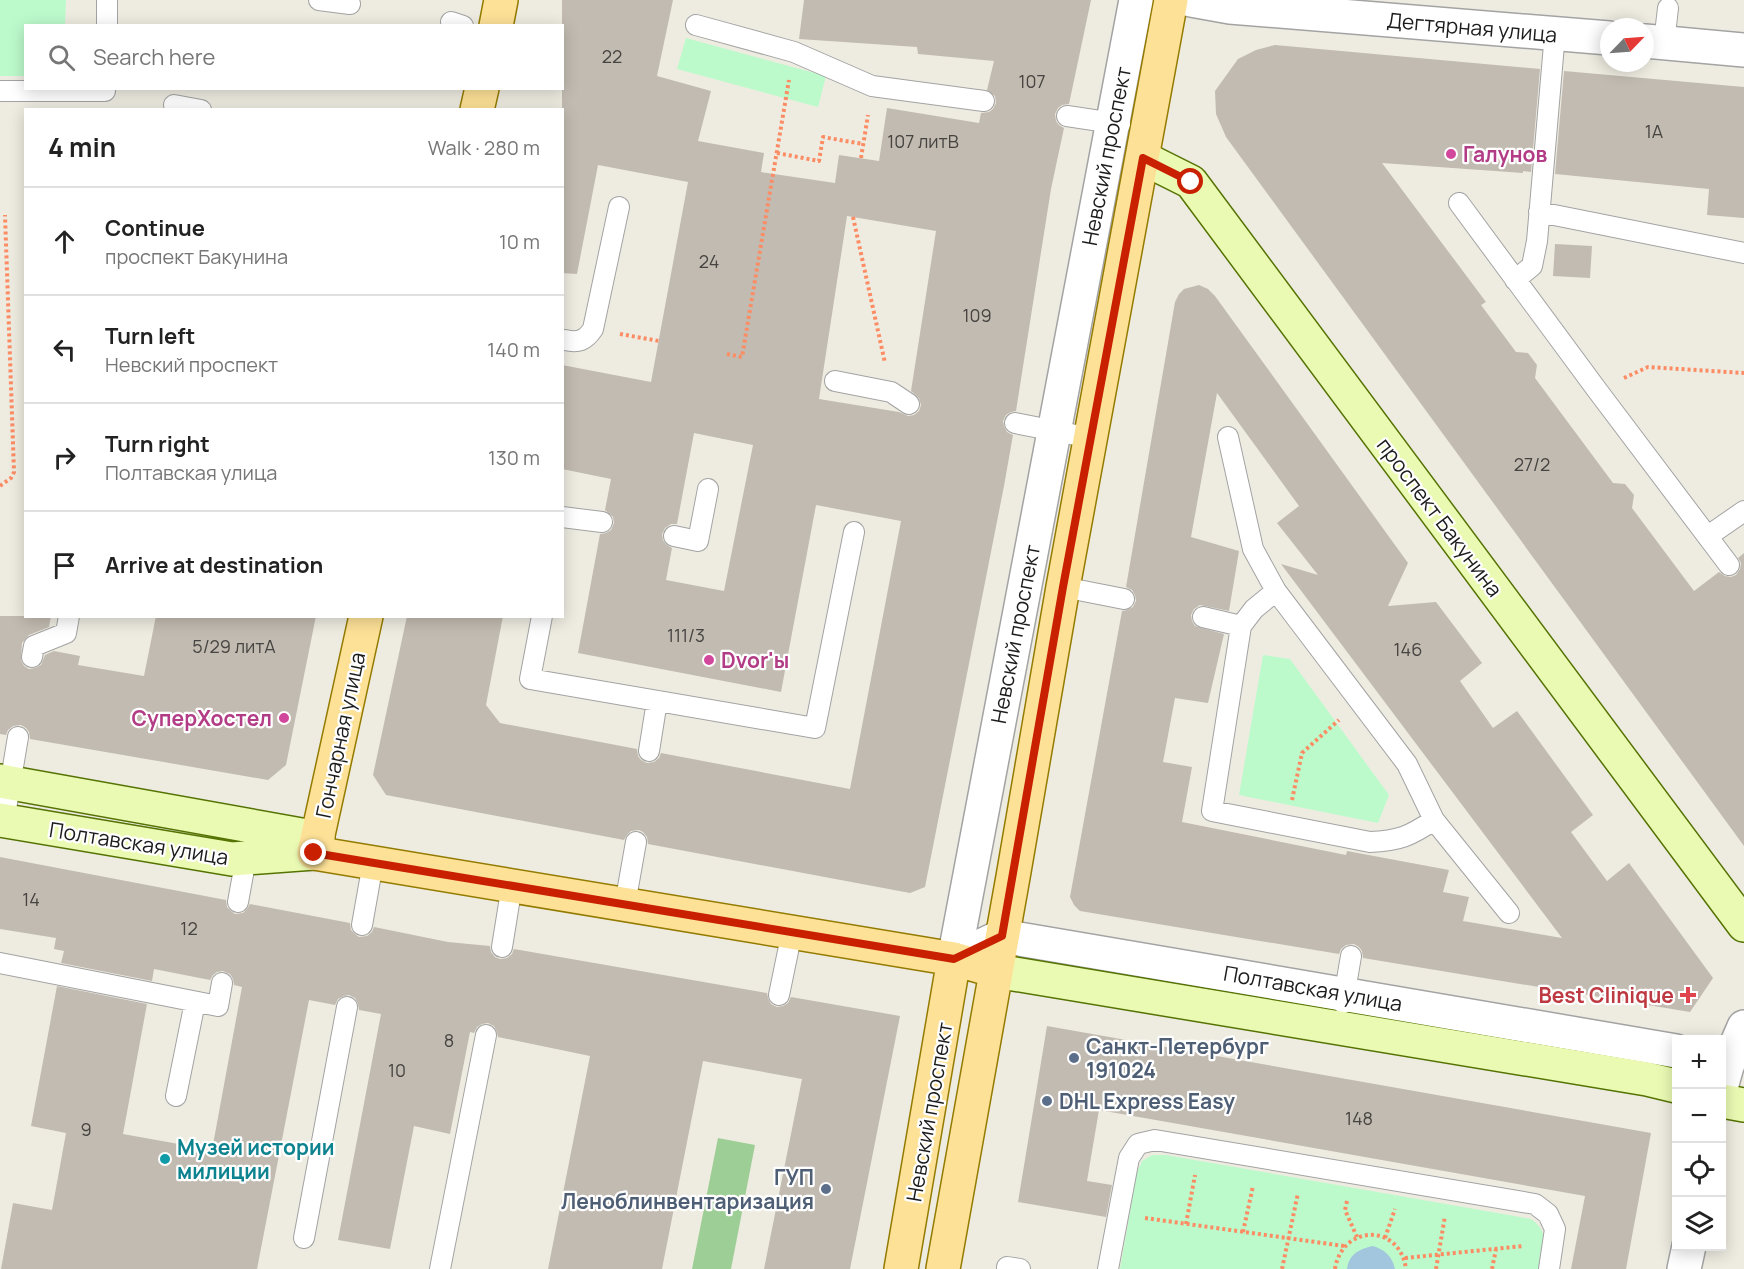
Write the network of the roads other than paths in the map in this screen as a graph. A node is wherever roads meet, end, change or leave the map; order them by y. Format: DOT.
graph roads {
  1 [pos="108,0"];
  2 [pos="319,0"];
  3 [pos="501,0"];
  4 [pos="1136,0"];
  5 [pos="1171,0"];
  6 [pos="1191,0"];
  7 [pos="350,4"];
  8 [pos="1668,8"];
  9 [pos="107,24"];
  10 [pos="496,24"];
  11 [pos="696,25"];
  12 [pos="1556,33"];
  13 [pos="1600,37"];
  14 [pos="1654,42"];
  15 [pos="1744,50"];
  16 [pos="105,90"];
  17 [pos="482,90"];
  18 [pos="0,91"];
  19 [pos="984,101"];
  20 [pos="174,105"];
  21 [pos="190,108"];
  22 [pos="477,108"];
  23 [pos="1067,116"];
  24 [pos="1110,137"];
  25 [pos="1145,143"];
  26 [pos="1459,203"];
  27 [pos="619,207"];
  28 [pos="1539,212"];
  29 [pos="1744,253"];
  30 [pos="1515,280"];
  31 [pos="565,340"];
  32 [pos="835,381"];
  33 [pos="909,404"];
  34 [pos="1015,423"];
  35 [pos="1054,430"];
  36 [pos="1228,437"];
  37 [pos="1091,438"];
  38 [pos="708,489"];
  39 [pos="1744,511"];
  40 [pos="564,517"];
  41 [pos="602,522"];
  42 [pos="854,532"];
  43 [pos="674,536"];
  44 [pos="1708,536"];
  45 [pos="1729,565"];
  46 [pos="1063,587"];
  47 [pos="1276,591"];
  48 [pos="1124,599"];
  49 [pos="1203,617"];
  50 [pos="69,618"];
  51 [pos="366,618"];
  52 [pos="542,618"];
  53 [pos="1241,626"];
  54 [pos="30,649"];
  55 [pos="657,701"];
  56 [pos="18,737"];
  57 [pos="649,751"];
  58 [pos="5,782"];
  59 [pos="1434,819"];
  60 [pos="2,821"];
  61 [pos="636,842"];
  62 [pos="316,845"];
  63 [pos="246,858"];
  64 [pos="374,862"];
  65 [pos="512,885"];
  66 [pos="238,902"];
  67 [pos="625,904"];
  68 [pos="1509,913"];
  69 [pos="362,925"];
  70 [pos="1744,925"];
  71 [pos="792,932"];
  72 [pos="1002,936"];
  73 [pos="502,947"];
  74 [pos="1351,956"];
  75 [pos="954,959"];
  76 [pos="0,963"];
  77 [pos="996,971"];
  78 [pos="222,983"];
  79 [pos="1345,994"];
  80 [pos="779,995"];
  81 [pos="195,1002"];
  82 [pos="347,1007"];
  83 [pos="1744,1027"];
  84 [pos="1339,1028"];
  85 [pos="486,1035"];
  86 [pos="1672,1050"];
  87 [pos="1729,1070"];
  88 [pos="1672,1085"];
  89 [pos="177,1096"];
  90 [pos="1726,1102"];
  91 [pos="1744,1105"];
  92 [pos="304,1238"];
  93 [pos="1688,1251"];
  94 [pos="440,1269"];
  95 [pos="901,1269"];
  96 [pos="943,1269"];
  97 [pos="1108,1269"];
  98 [pos="1549,1269"];
  99 [pos="1684,1269"];
  1 -- 9 [label="lane"];
  2 -- 7 [label="lane"];
  3 -- 10 [label="main road"];
  4 -- 24 [label="street, Невский проспект"];
  5 -- 25 [label="main road, Невский проспект"];
  6 -- 12 [label="street, Дегтярная улица"];
  8 -- 14 [label="lane"];
  11 -- 19 [label="lane"];
  12 -- 13 [label="street, Дегтярная улица"];
  12 -- 28 [label="lane"];
  14 -- 15 [label="street"];
  16 -- 18 [label="lane"];
  17 -- 22 [label="main road"];
  20 -- 21 [label="lane"];
  23 -- 24 [label="lane"];
  24 -- 25 [label="street, проспект Бакунина"];
  24 -- 35 [label="street, Невский проспект"];
  25 -- 37 [label="main road, Невский проспект"];
  25 -- 70 [label="street, проспект Бакунина"];
  26 -- 30 [label="lane"];
  27 -- 31 [label="lane"];
  28 -- 29 [label="lane"];
  28 -- 30 [label="lane"];
  30 -- 44 [label="lane"];
  32 -- 33 [label="lane"];
  34 -- 35 [label="lane"];
  35 -- 37 [label="lane"];
  35 -- 75 [label="street, Невский проспект"];
  36 -- 47 [label="lane"];
  37 -- 46 [label="main road, Невский проспект"];
  38 -- 43 [label="lane"];
  39 -- 44 [label="lane"];
  40 -- 41 [label="lane"];
  42 -- 55 [label="lane"];
  44 -- 45 [label="lane"];
  46 -- 48 [label="lane"];
  46 -- 72 [label="main road, Невский проспект"];
  47 -- 53 [label="lane"];
  47 -- 59 [label="lane"];
  49 -- 53 [label="lane"];
  50 -- 54 [label="lane"];
  51 -- 62 [label="main road, Гончарная улица"];
  52 -- 55 [label="lane"];
  53 -- 59 [label="lane"];
  55 -- 57 [label="lane"];
  56 -- 58 [label="lane"];
  58 -- 60 [label="lane"];
  58 -- 62 [label="street, Полтавская улица"];
  59 -- 68 [label="lane"];
  60 -- 63 [label="street, Полтавская улица"];
  61 -- 67 [label="lane"];
  62 -- 63 [label="street, Полтавская улица"];
  62 -- 64 [label="main road, Полтавская улица"];
  63 -- 66 [label="lane"];
  64 -- 65 [label="main road, Полтавская улица"];
  64 -- 69 [label="lane"];
  65 -- 67 [label="main road, Полтавская улица"];
  65 -- 73 [label="lane"];
  67 -- 71 [label="main road, Полтавская улица"];
  71 -- 75 [label="main road, Полтавская улица"];
  71 -- 80 [label="lane"];
  72 -- 75 [label="street"];
  72 -- 77 [label="main road, Невский проспект"];
  72 -- 79 [label="street, Полтавская улица"];
  74 -- 79 [label="lane"];
  75 -- 77 [label="main road, Полтавская улица"];
  75 -- 95 [label="main road, Невский проспект"];
  76 -- 81 [label="lane"];
  77 -- 84 [label="street, Полтавская улица"];
  77 -- 96 [label="main road, Невский проспект"];
  78 -- 81 [label="lane"];
  79 -- 84 [label="lane"];
  79 -- 86 [label="street, Полтавская улица"];
  81 -- 89 [label="lane"];
  82 -- 92 [label="lane"];
  83 -- 87 [label="street"];
  84 -- 88 [label="street, Полтавская улица"];
  85 -- 94 [label="lane"];
  90 -- 91 [label="street"];
  93 -- 99 [label="street"];
  97 -- 98 [label="lane"];
}
